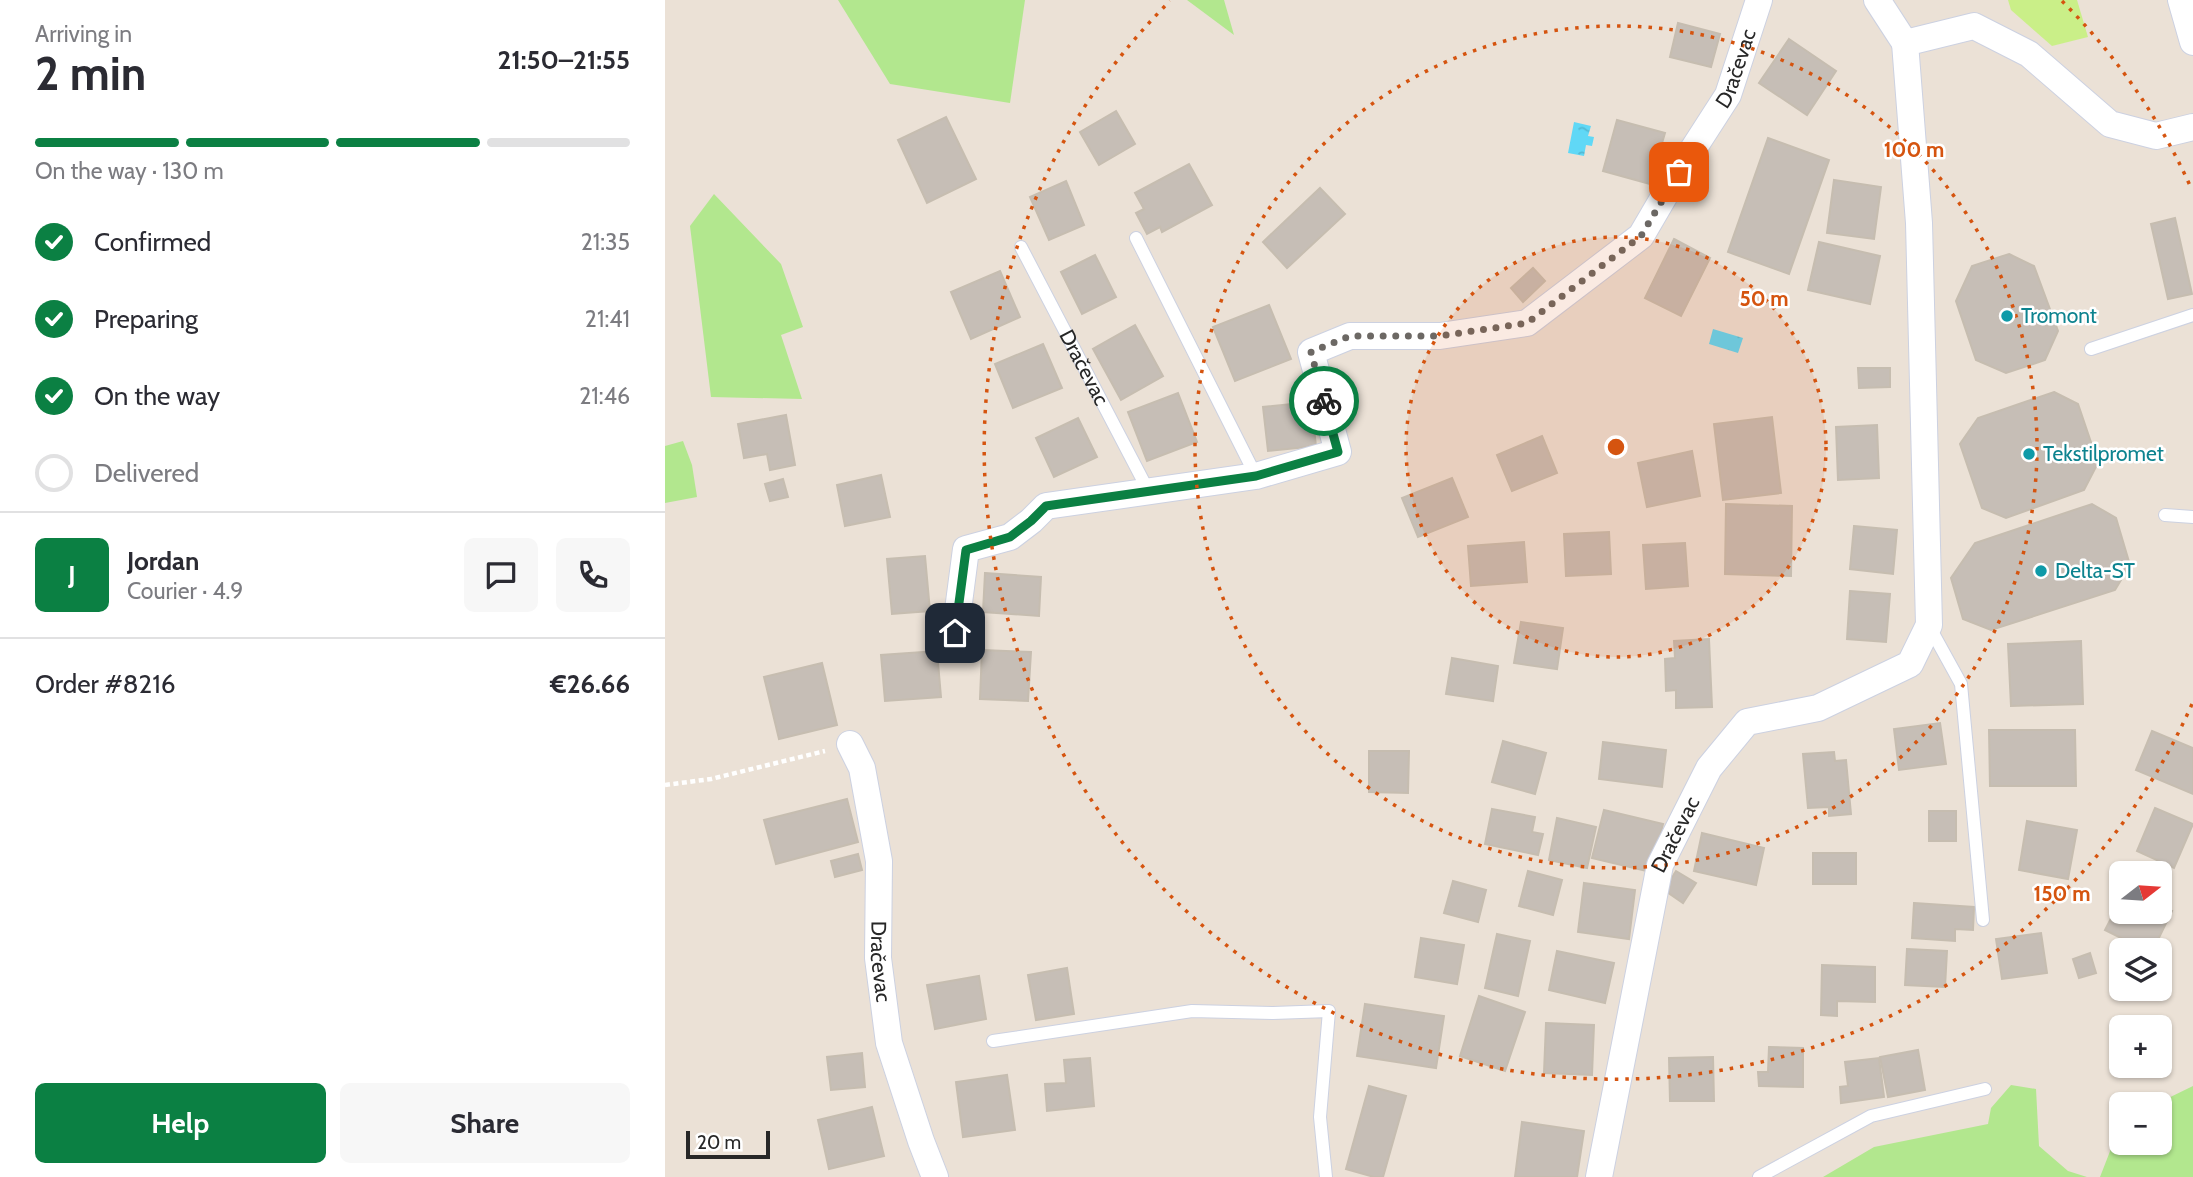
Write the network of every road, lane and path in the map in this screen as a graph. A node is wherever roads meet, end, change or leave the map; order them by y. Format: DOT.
graph roads {
  1 [pos="1759,0"];
  2 [pos="1877,0"];
  3 [pos="2181,0"];
  4 [pos="1905,43"];
  5 [pos="2193,43"];
  6 [pos="2193,127"];
  7 [pos="1136,238"];
  8 [pos="1021,247"];
  9 [pos="2193,315"];
  10 [pos="2091,349"];
  11 [pos="1256,476"];
  12 [pos="1148,490"];
  13 [pos="2165,515"];
  14 [pos="2193,517"];
  15 [pos="1929,625"];
  16 [pos="955,633"];
  17 [pos="850,744"];
  18 [pos="665,785"];
  19 [pos="1983,920"];
  20 [pos="993,1041"];
  21 [pos="1985,1089"];
  22 [pos="935,1177"];
  23 [pos="1326,1177"];
  24 [pos="1599,1177"];
  25 [pos="1759,1177"];
  1 -- 11 [label="street, Dračevac"];
  2 -- 4 [label="street, Dračevac"];
  3 -- 5 [label="street"];
  4 -- 6 [label="street"];
  4 -- 15 [label="street, Dračevac"];
  7 -- 11 [label="lane"];
  8 -- 12 [label="lane, Dračevac"];
  9 -- 10 [label="lane"];
  11 -- 12 [label="street, Dračevac"];
  12 -- 16 [label="street, Dračevac"];
  13 -- 14 [label="lane"];
  15 -- 19 [label="lane, Dračevac"];
  15 -- 24 [label="street, Dračevac"];
  17 -- 18 [label="path"];
  17 -- 22 [label="street, Dračevac"];
  20 -- 23 [label="lane"];
  21 -- 25 [label="lane"];
}
